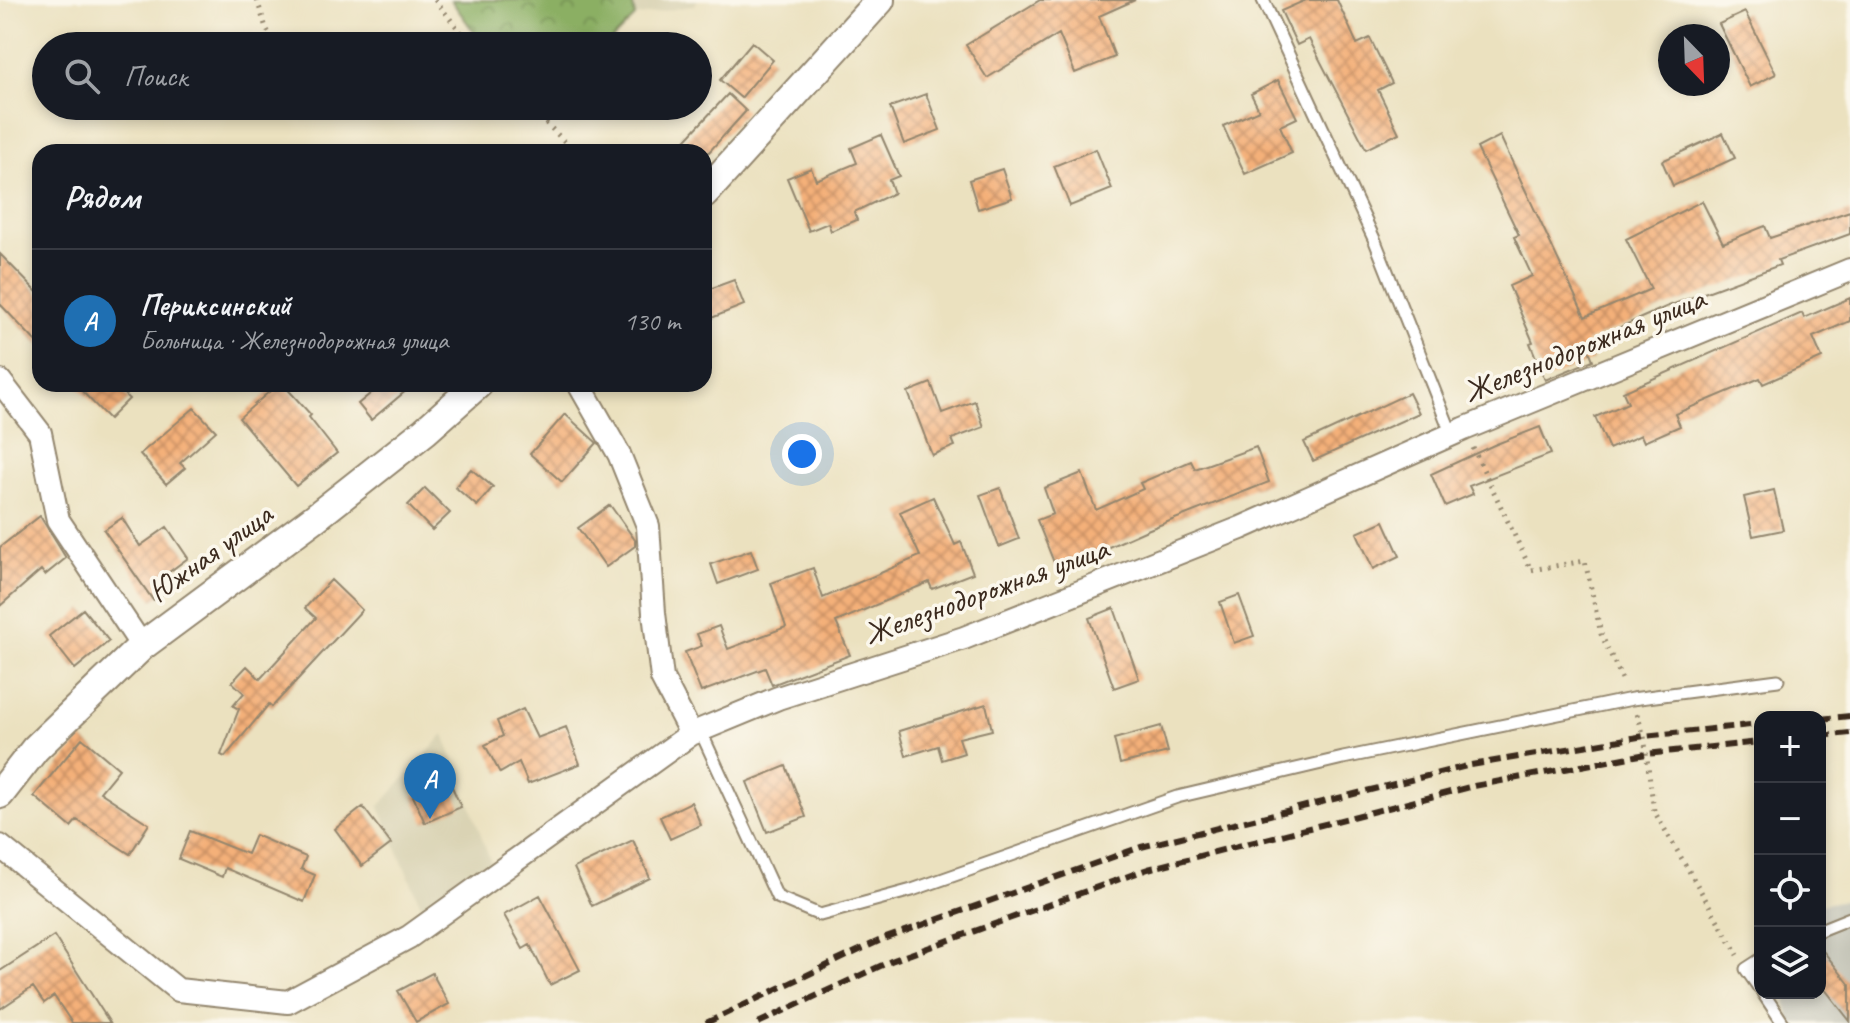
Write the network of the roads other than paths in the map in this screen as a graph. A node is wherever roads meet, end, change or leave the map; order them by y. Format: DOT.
graph roads {
  1 [pos="880,0"];
  2 [pos="1263,0"];
  3 [pos="712,185"];
  4 [pos="1850,270"];
  5 [pos="0,381"];
  6 [pos="469,392"];
  7 [pos="584,392"];
  8 [pos="1452,435"];
  9 [pos="142,646"];
  10 [pos="1778,680"];
  11 [pos="696,732"];
  12 [pos="0,794"];
  13 [pos="0,846"];
  14 [pos="1850,918"];
  15 [pos="1826,928"];
  16 [pos="1754,964"];
  17 [pos="1754,981"];
  18 [pos="1766,999"];
  19 [pos="1783,1023"];
  1 -- 3 [label="street"];
  2 -- 8 [label="lane"];
  4 -- 8 [label="street, Железнодорожная улица"];
  5 -- 9 [label="street"];
  6 -- 9 [label="street, Южная улица"];
  7 -- 11 [label="street"];
  8 -- 11 [label="street, Железнодорожная улица"];
  9 -- 12 [label="street, Южная улица"];
  10 -- 11 [label="lane"];
  11 -- 13 [label="street, Железнодорожная улица"];
  14 -- 15 [label="lane"];
  16 -- 17 [label="lane"];
  18 -- 19 [label="lane"];
}
